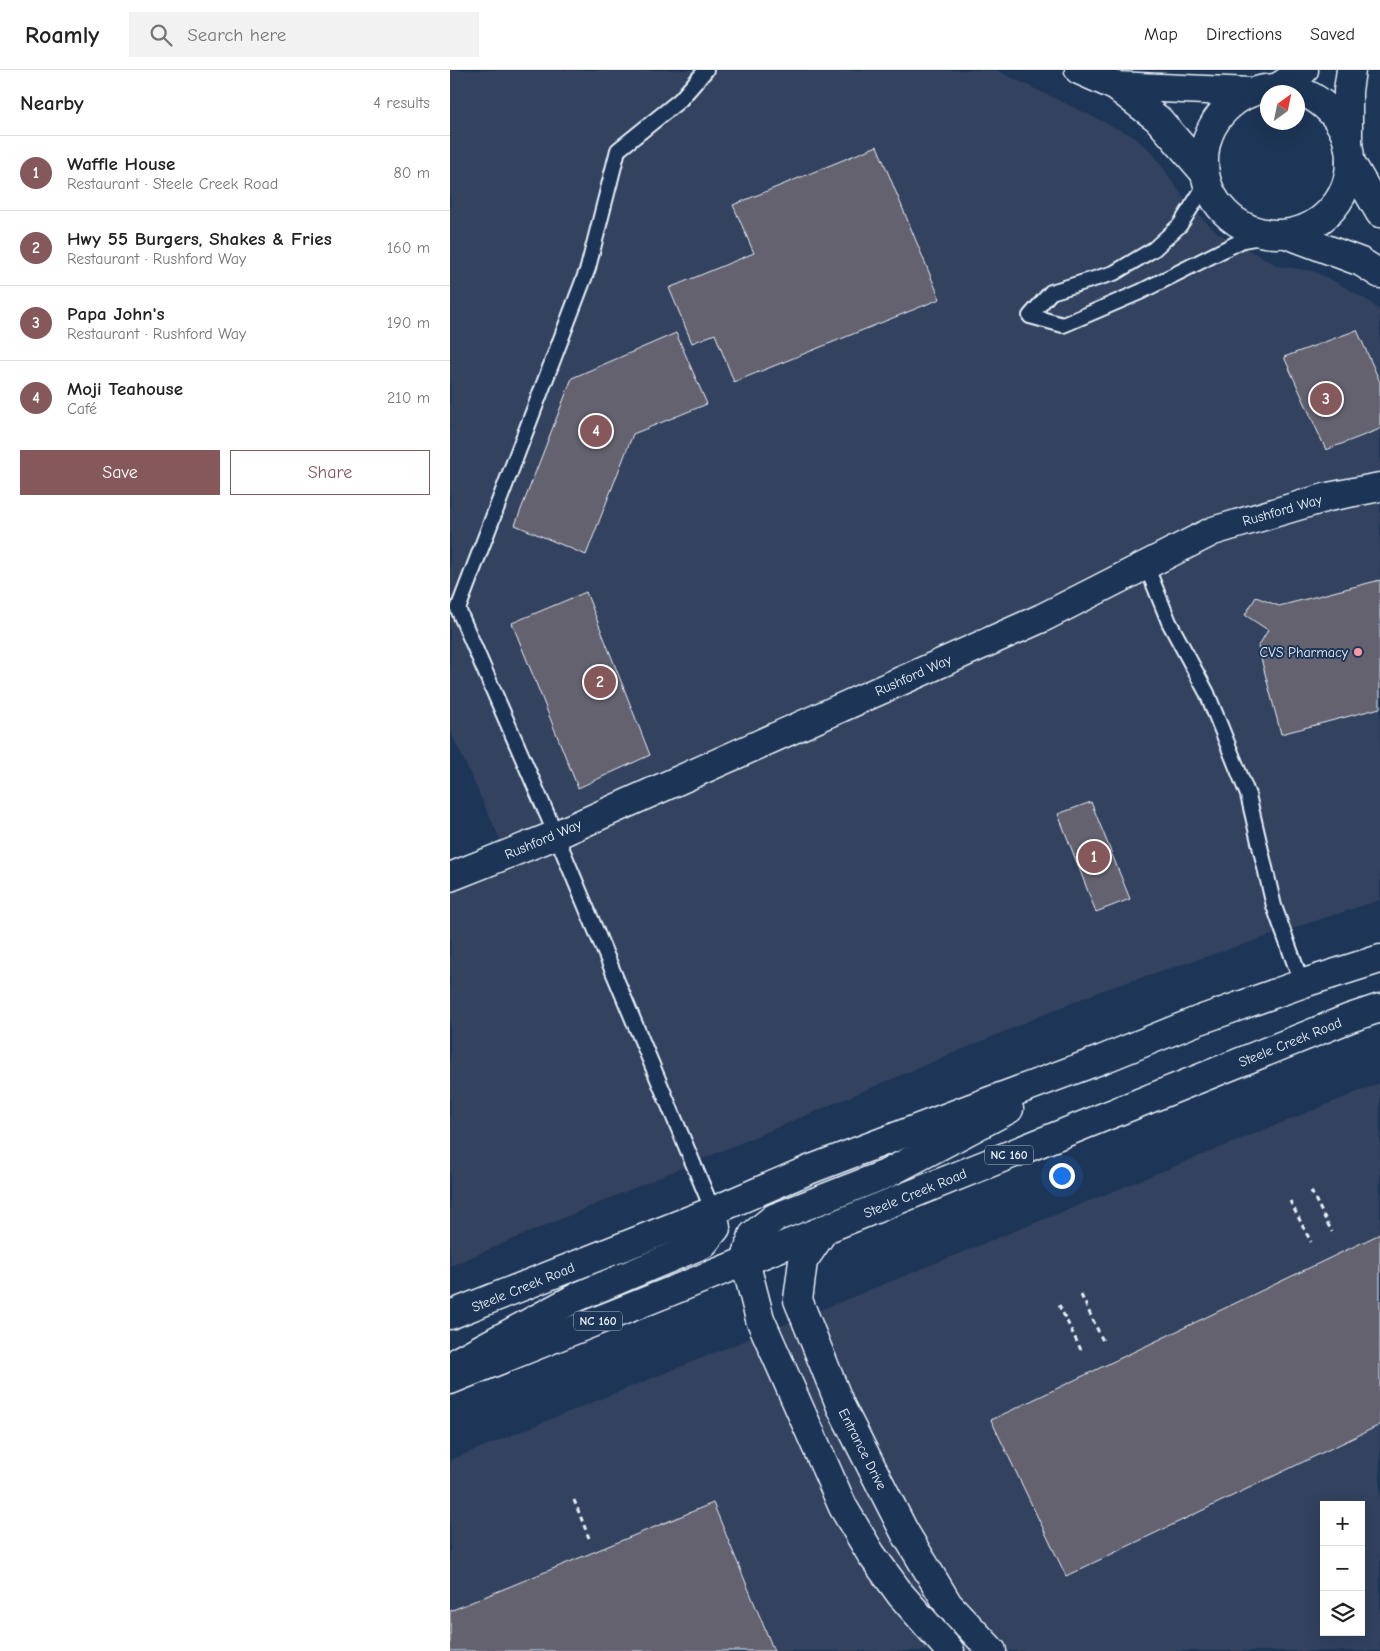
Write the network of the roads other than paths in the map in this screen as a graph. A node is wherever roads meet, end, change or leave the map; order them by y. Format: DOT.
graph roads {
  1 [pos="706,70"];
  2 [pos="1079,70"];
  3 [pos="1304,70"];
  4 [pos="1351,70"];
  5 [pos="1282,85"];
  6 [pos="1115,86"];
  7 [pos="1260,91"];
  8 [pos="1251,92"];
  9 [pos="1305,95"];
  10 [pos="1349,153"];
  11 [pos="1205,178"];
  12 [pos="1380,213"];
  13 [pos="1281,235"];
  14 [pos="1380,274"];
  15 [pos="1380,488"];
  16 [pos="1146,565"];
  17 [pos="556,835"];
  18 [pos="450,878"];
  19 [pos="1380,960"];
  20 [pos="1304,983"];
  21 [pos="1380,1008"];
  22 [pos="1103,1059"];
  23 [pos="713,1211"];
  24 [pos="826,1229"];
  25 [pos="745,1261"];
  26 [pos="450,1315"];
  27 [pos="450,1366"];
  28 [pos="450,1380"];
  29 [pos="950,1651"];
  30 [pos="992,1651"];
  1 -- 17 [label="lane"];
  2 -- 6 [label="street"];
  3 -- 5 [label="street"];
  4 -- 10 [label="street"];
  6 -- 8 [label="street"];
  6 -- 11 [label="street"];
  7 -- 8 [label="street"];
  8 -- 11 [label="street"];
  9 -- 10 [label="street"];
  10 -- 12 [label="street"];
  10 -- 13 [label="street"];
  11 -- 13 [label="street"];
  11 -- 13 [label="lane"];
  13 -- 14 [label="street"];
  15 -- 16 [label="street, Rushford Way"];
  16 -- 17 [label="street, Rushford Way"];
  16 -- 20 [label="lane"];
  17 -- 18 [label="street, Rushford Way"];
  17 -- 23 [label="lane"];
  19 -- 20 [label="street, Steele Creek Road"];
  20 -- 22 [label="street, Steele Creek Road"];
  21 -- 24 [label="street, Steele Creek Road / NC 160"];
  22 -- 23 [label="street, Steele Creek Road"];
  22 -- 25 [label="street"];
  23 -- 26 [label="street, Steele Creek Road"];
  23 -- 27 [label="street"];
  24 -- 25 [label="street, Steele Creek Road / NC 160"];
  24 -- 30 [label="street, Entrance Drive"];
  25 -- 28 [label="street, Steele Creek Road / NC 160"];
  25 -- 29 [label="street"];
}
